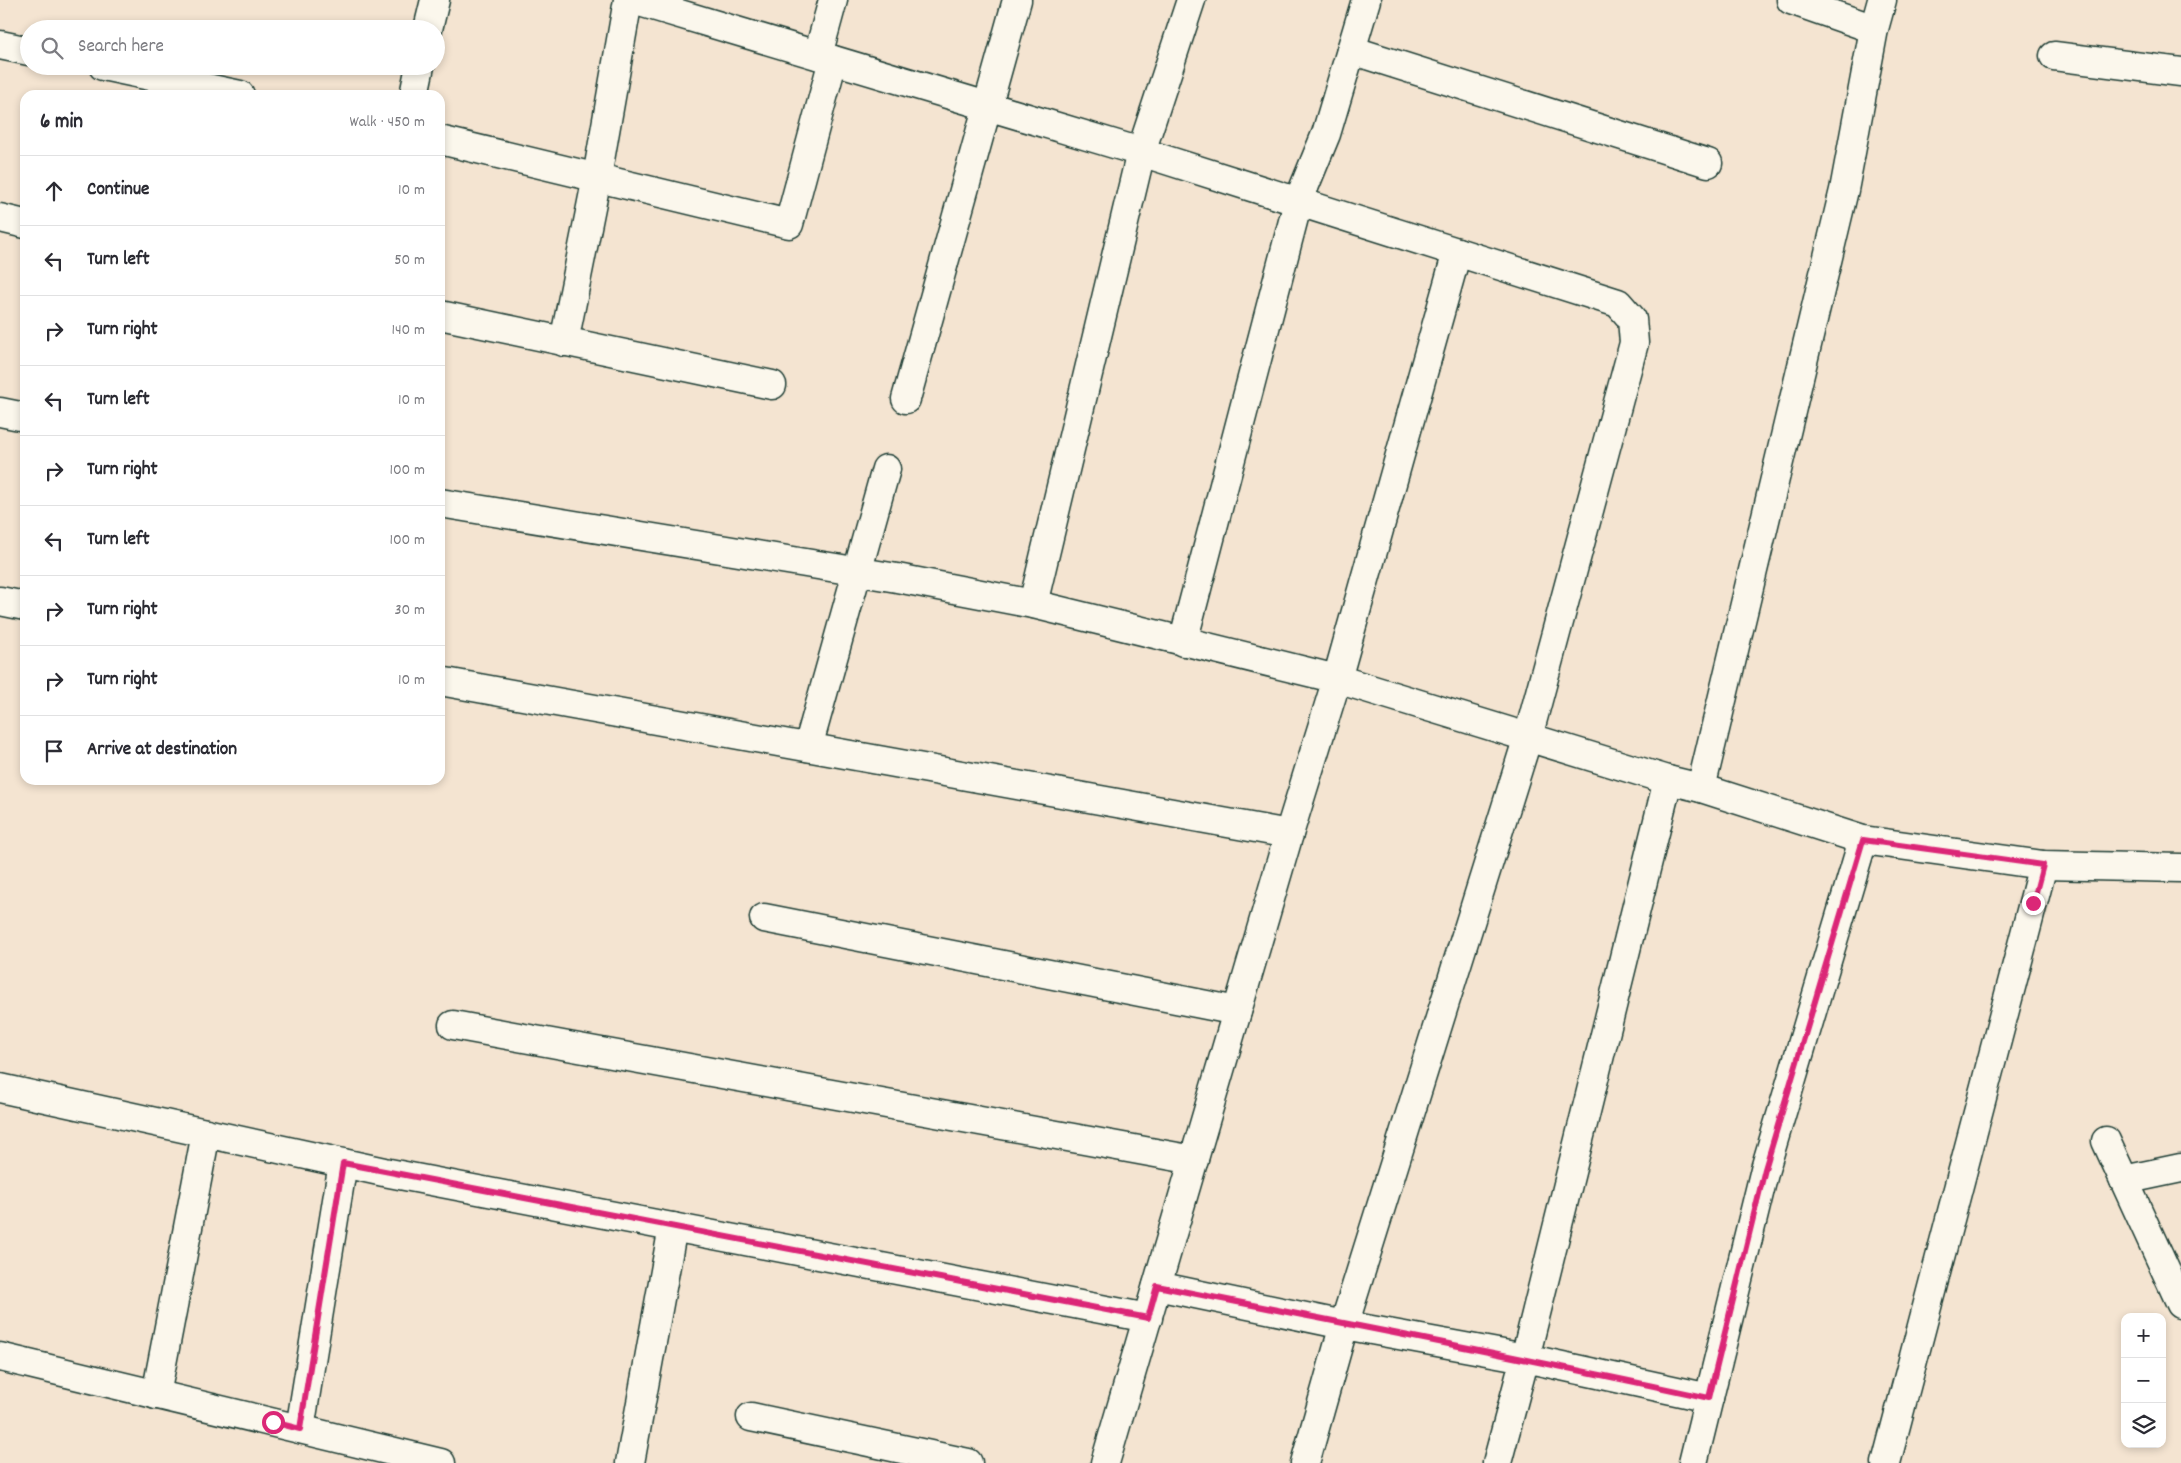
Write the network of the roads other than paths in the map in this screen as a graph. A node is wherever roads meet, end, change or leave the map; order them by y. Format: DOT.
graph roads {
  1 [pos="435,0"];
  2 [pos="628,0"];
  3 [pos="633,0"];
  4 [pos="832,0"];
  5 [pos="1018,0"];
  6 [pos="1192,0"];
  7 [pos="1366,0"];
  8 [pos="1791,0"];
  9 [pos="1882,0"];
  10 [pos="430,20"];
  11 [pos="1874,29"];
  12 [pos="0,45"];
  13 [pos="20,49"];
  14 [pos="1352,50"];
  15 [pos="2054,56"];
  16 [pos="826,57"];
  17 [pos="2181,72"];
  18 [pos="146,75"];
  19 [pos="418,75"];
  20 [pos="216,90"];
  21 [pos="415,90"];
  22 [pos="988,106"];
  23 [pos="445,141"];
  24 [pos="1141,152"];
  25 [pos="1708,164"];
  26 [pos="597,177"];
  27 [pos="1298,202"];
  28 [pos="0,218"];
  29 [pos="20,223"];
  30 [pos="1457,252"];
  31 [pos="445,316"];
  32 [pos="564,342"];
  33 [pos="772,386"];
  34 [pos="906,399"];
  35 [pos="0,412"];
  36 [pos="20,416"];
  37 [pos="886,469"];
  38 [pos="445,504"];
  39 [pos="858,572"];
  40 [pos="0,601"];
  41 [pos="1033,604"];
  42 [pos="20,605"];
  43 [pos="1183,642"];
  44 [pos="1337,679"];
  45 [pos="445,682"];
  46 [pos="1528,737"];
  47 [pos="808,747"];
  48 [pos="1668,780"];
  49 [pos="1701,788"];
  50 [pos="1289,834"];
  51 [pos="1863,840"];
  52 [pos="2043,865"];
  53 [pos="2181,868"];
  54 [pos="764,918"];
  55 [pos="1237,1011"];
  56 [pos="453,1025"];
  57 [pos="0,1088"];
  58 [pos="206,1133"];
  59 [pos="2106,1141"];
  60 [pos="1194,1160"];
  61 [pos="343,1163"];
  62 [pos="2181,1168"];
  63 [pos="2124,1180"];
  64 [pos="673,1227"];
  65 [pos="1157,1286"];
  66 [pos="2181,1304"];
  67 [pos="1148,1318"];
  68 [pos="1344,1324"];
  69 [pos="0,1357"];
  70 [pos="1525,1358"];
  71 [pos="156,1395"];
  72 [pos="1709,1398"];
  73 [pos="751,1417"];
  74 [pos="300,1429"];
  75 [pos="442,1463"];
  76 [pos="630,1463"];
  77 [pos="968,1463"];
  78 [pos="1105,1463"];
  79 [pos="1306,1463"];
  80 [pos="1497,1463"];
  81 [pos="1693,1463"];
  82 [pos="1886,1463"];
  1 -- 10 [label="street"];
  2 -- 26 [label="street"];
  3 -- 16 [label="street"];
  4 -- 16 [label="street"];
  5 -- 22 [label="street"];
  6 -- 24 [label="street"];
  7 -- 14 [label="street"];
  8 -- 11 [label="street"];
  9 -- 11 [label="street"];
  11 -- 49 [label="street"];
  12 -- 13 [label="street"];
  14 -- 25 [label="street"];
  14 -- 27 [label="street"];
  15 -- 17 [label="street"];
  16 -- 22 [label="street"];
  16 -- 26 [label="street"];
  18 -- 20 [label="street"];
  19 -- 21 [label="street"];
  22 -- 24 [label="street"];
  22 -- 34 [label="street"];
  23 -- 26 [label="street"];
  24 -- 27 [label="street"];
  24 -- 41 [label="street"];
  26 -- 32 [label="street"];
  27 -- 30 [label="street"];
  27 -- 43 [label="street"];
  28 -- 29 [label="street"];
  30 -- 44 [label="street"];
  30 -- 46 [label="street"];
  31 -- 32 [label="street"];
  32 -- 33 [label="street"];
  35 -- 36 [label="street"];
  37 -- 39 [label="street"];
  38 -- 39 [label="street"];
  39 -- 41 [label="street"];
  39 -- 47 [label="street"];
  40 -- 42 [label="street"];
  41 -- 43 [label="street"];
  43 -- 44 [label="street"];
  44 -- 46 [label="street"];
  44 -- 50 [label="street"];
  45 -- 47 [label="street"];
  46 -- 48 [label="street"];
  46 -- 68 [label="street"];
  47 -- 50 [label="street"];
  48 -- 49 [label="street"];
  48 -- 70 [label="street"];
  49 -- 51 [label="street"];
  50 -- 55 [label="street"];
  51 -- 52 [label="street"];
  51 -- 72 [label="street"];
  52 -- 53 [label="street"];
  52 -- 82 [label="street"];
  54 -- 55 [label="street"];
  55 -- 60 [label="street"];
  56 -- 60 [label="street"];
  57 -- 58 [label="street"];
  58 -- 61 [label="street"];
  58 -- 71 [label="street"];
  59 -- 63 [label="street"];
  60 -- 65 [label="street"];
  61 -- 64 [label="street"];
  61 -- 74 [label="street"];
  62 -- 63 [label="street"];
  63 -- 66 [label="street"];
  64 -- 67 [label="street"];
  64 -- 76 [label="street"];
  65 -- 67 [label="street"];
  65 -- 68 [label="street"];
  67 -- 78 [label="street"];
  68 -- 70 [label="street"];
  68 -- 79 [label="street"];
  69 -- 71 [label="street"];
  70 -- 72 [label="street"];
  70 -- 80 [label="street"];
  71 -- 74 [label="street"];
  72 -- 81 [label="street"];
  73 -- 77 [label="street"];
  74 -- 75 [label="street"];
}
